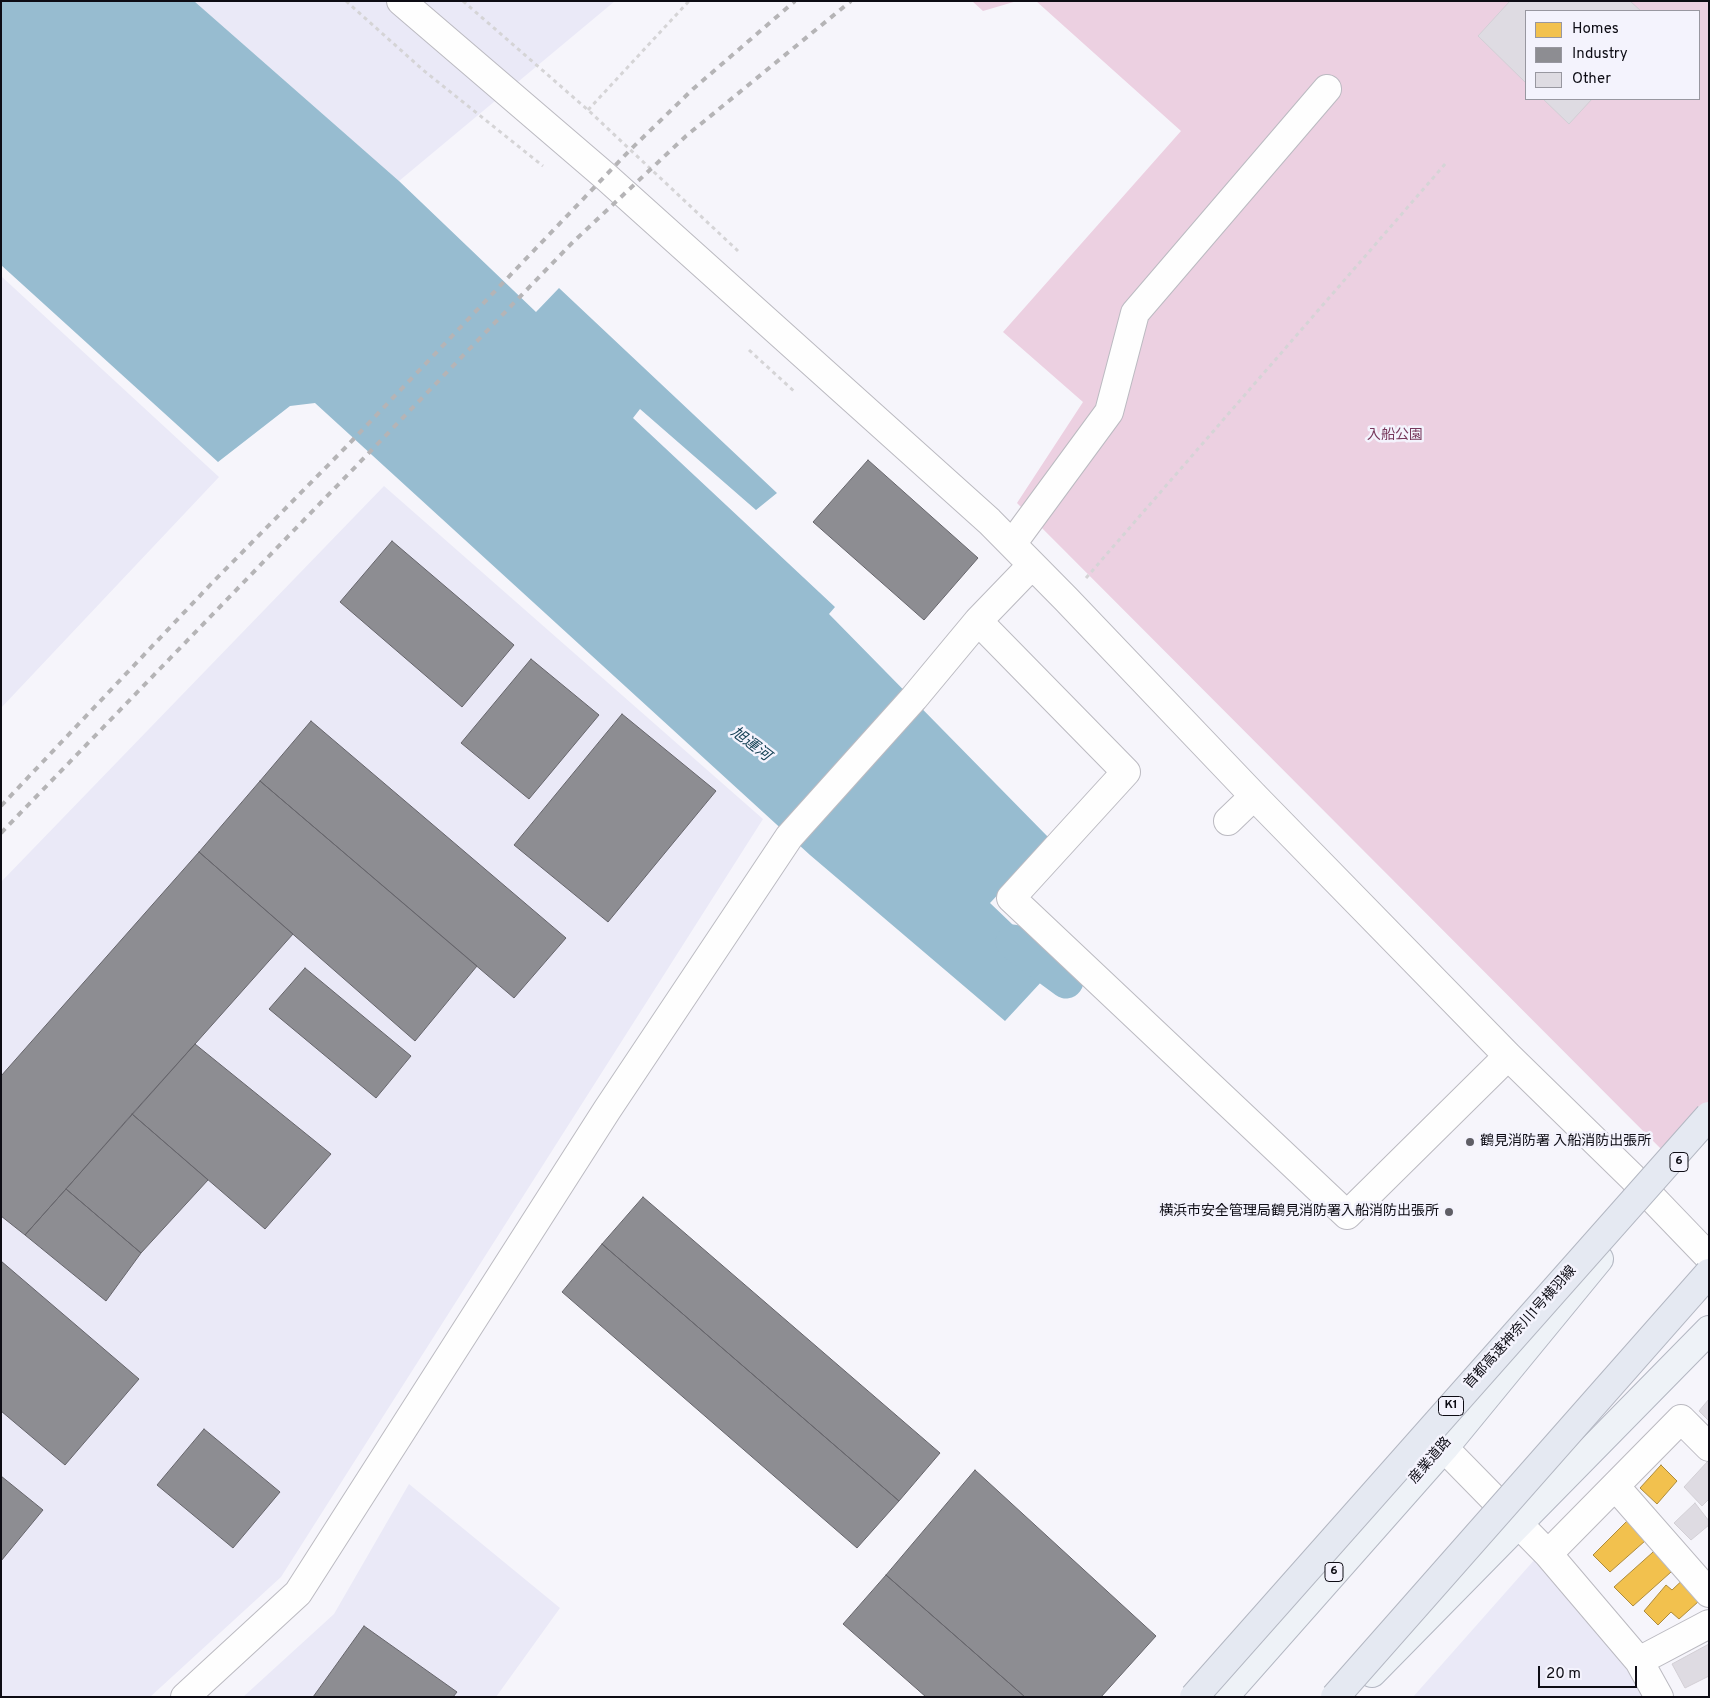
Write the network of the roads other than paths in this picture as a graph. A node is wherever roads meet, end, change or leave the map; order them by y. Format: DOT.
graph roads {
  1 [pos="401,1"];
  2 [pos="1327,89"];
  3 [pos="1012,544"];
  4 [pos="1032,565"];
  5 [pos="978,621"];
  6 [pos="1254,796"];
  7 [pos="1228,821"];
  8 [pos="1508,1056"];
  9 [pos="1709,1116"];
  10 [pos="1709,1128"];
  11 [pos="1650,1196"];
  12 [pos="1709,1257"];
  13 [pos="1709,1272"];
  14 [pos="1709,1330"];
  15 [pos="1709,1447"];
  16 [pos="1444,1448"];
  17 [pos="1615,1486"];
  18 [pos="1518,1524"];
  19 [pos="1548,1554"];
  20 [pos="1709,1593"];
  21 [pos="1709,1624"];
  22 [pos="1639,1661"];
  23 [pos="186,1697"];
  24 [pos="1194,1697"];
  25 [pos="1224,1697"];
  26 [pos="1334,1697"];
  27 [pos="1349,1697"];
  28 [pos="1659,1697"];
  1 -- 3 [label="street"];
  2 -- 3 [label="street"];
  3 -- 4 [label="street"];
  4 -- 5 [label="street"];
  4 -- 6 [label="street"];
  5 -- 8 [label="street"];
  5 -- 23 [label="street"];
  6 -- 7 [label="street"];
  6 -- 8 [label="street"];
  8 -- 11 [label="street"];
  9 -- 24 [label="highway, 首都高速神奈川1号横羽線 / K1, bridge"];
  10 -- 11 [label="main road, 産業道路 / 6"];
  11 -- 12 [label="street"];
  11 -- 16 [label="main road, 産業道路 / 6"];
  13 -- 26 [label="highway, bridge"];
  14 -- 18 [label="main road"];
  15 -- 17 [label="street"];
  16 -- 18 [label="street"];
  16 -- 25 [label="main road, 産業道路 / 6"];
  17 -- 19 [label="street"];
  17 -- 20 [label="street"];
  18 -- 19 [label="street"];
  18 -- 27 [label="main road"];
  19 -- 22 [label="street"];
  21 -- 22 [label="street"];
  22 -- 28 [label="street"];
}
